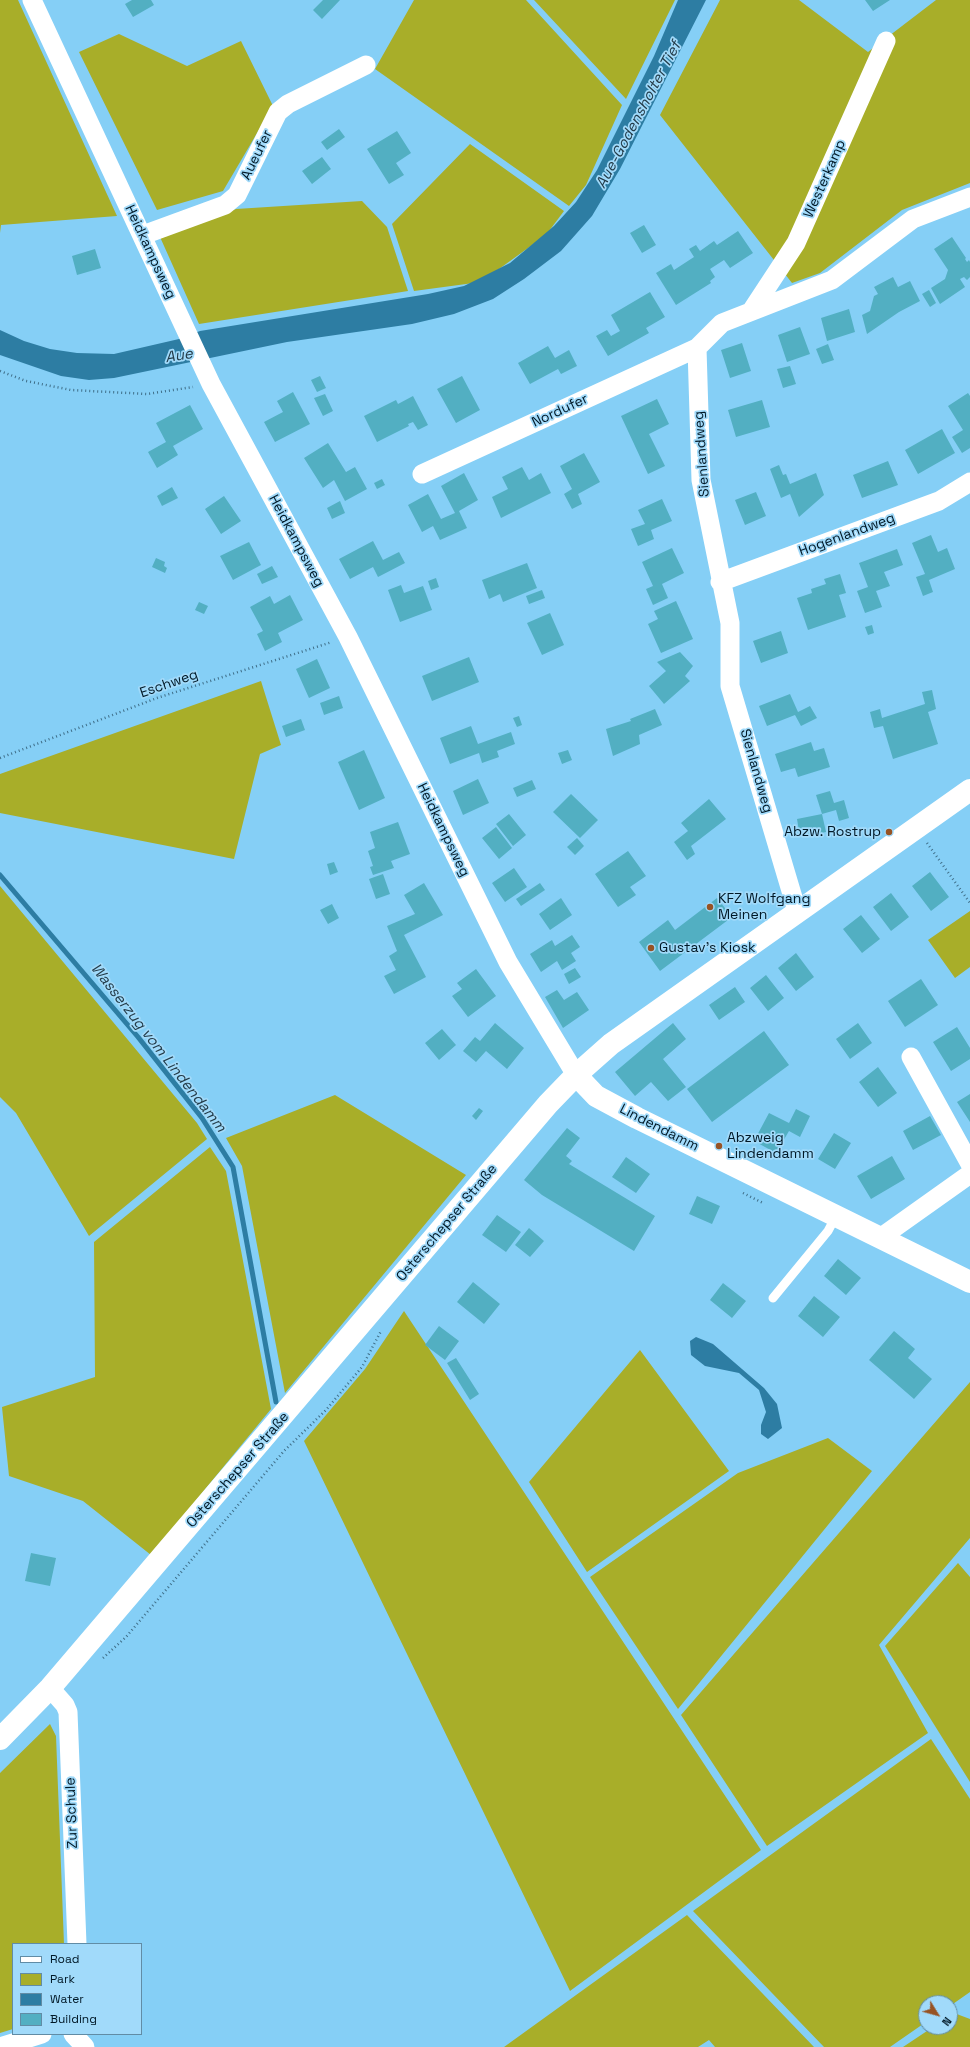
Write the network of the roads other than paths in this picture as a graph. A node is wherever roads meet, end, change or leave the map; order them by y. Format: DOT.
graph roads {
  1 [pos="32,0"];
  2 [pos="886,41"];
  3 [pos="366,65"];
  4 [pos="970,197"];
  5 [pos="143,235"];
  6 [pos="752,310"];
  7 [pos="697,348"];
  8 [pos="422,474"];
  9 [pos="970,482"];
  10 [pos="720,582"];
  11 [pos="970,790"];
  12 [pos="797,911"];
  13 [pos="911,1057"];
  14 [pos="576,1075"];
  15 [pos="970,1164"];
  16 [pos="970,1174"];
  17 [pos="836,1216"];
  18 [pos="880,1238"];
  19 [pos="970,1282"];
  20 [pos="773,1298"];
  21 [pos="50,1688"];
  22 [pos="0,1739"];
  23 [pos="77,1943"];
  24 [pos="74,2035"];
  25 [pos="37,2036"];
  26 [pos="0,2047"];
  27 [pos="85,2047"];
  1 -- 5 [label="street, Heidkampsweg"];
  2 -- 6 [label="street, Westerkamp"];
  3 -- 5 [label="street, Aueufer"];
  4 -- 6 [label="street"];
  5 -- 14 [label="street, Heidkampsweg"];
  6 -- 7 [label="street"];
  7 -- 8 [label="street, Nordufer"];
  7 -- 10 [label="street, Sienlandweg"];
  9 -- 10 [label="street, Hogenlandweg"];
  10 -- 12 [label="street, Sienlandweg"];
  11 -- 12 [label="main road, Osterschepser Straße"];
  12 -- 14 [label="main road, Osterschepser Straße"];
  13 -- 15 [label="street"];
  14 -- 17 [label="main road, Lindendamm"];
  14 -- 21 [label="main road, Osterschepser Straße"];
  16 -- 18 [label="street"];
  17 -- 18 [label="main road, Lindendamm"];
  17 -- 20 [label="lane"];
  18 -- 19 [label="main road, Lindendamm"];
  21 -- 22 [label="main road, Osterschepser Straße"];
  21 -- 23 [label="street, Zur Schule"];
  24 -- 27 [label="street"];
  25 -- 26 [label="street"];
}
